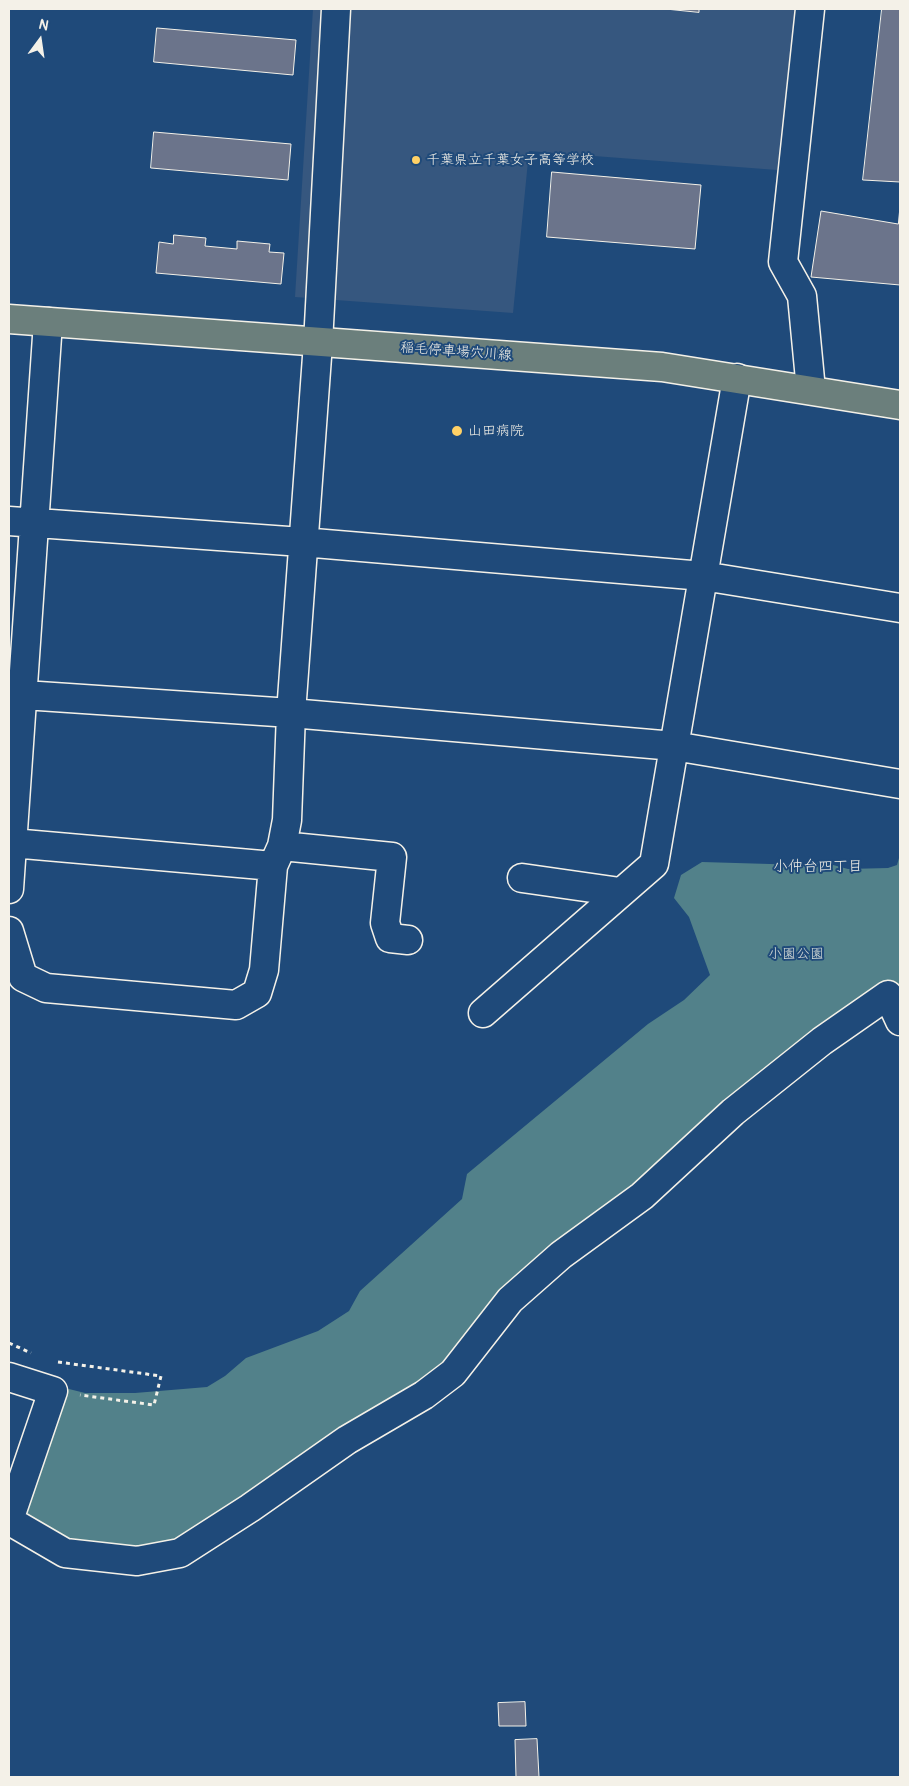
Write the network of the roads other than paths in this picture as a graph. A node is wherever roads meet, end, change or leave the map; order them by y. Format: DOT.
graph roads {
  1 [pos="336,9"];
  2 [pos="810,9"];
  3 [pos="9,319"];
  4 [pos="48,322"];
  5 [pos="318,343"];
  6 [pos="737,378"];
  7 [pos="811,390"];
  8 [pos="900,405"];
  9 [pos="22,522"];
  10 [pos="302,542"];
  11 [pos="703,576"];
  12 [pos="900,608"];
  13 [pos="16,694"];
  14 [pos="291,713"];
  15 [pos="674,746"];
  16 [pos="900,784"];
  17 [pos="12,843"];
  18 [pos="278,856"];
  19 [pos="522,878"];
  20 [pos="9,889"];
  21 [pos="620,892"];
  22 [pos="9,931"];
  23 [pos="408,940"];
  24 [pos="483,1013"];
  25 [pos="900,1021"];
  26 [pos="9,1377"];
  27 [pos="10,1521"];
  1 -- 5 [label="street"];
  2 -- 7 [label="street"];
  3 -- 4 [label="main road, 稲毛停車場穴川線"];
  4 -- 5 [label="main road, 稲毛停車場穴川線"];
  4 -- 9 [label="street"];
  5 -- 6 [label="main road, 稲毛停車場穴川線"];
  5 -- 10 [label="street"];
  6 -- 7 [label="main road, 稲毛停車場穴川線"];
  6 -- 11 [label="street"];
  7 -- 8 [label="main road, 稲毛停車場穴川線"];
  9 -- 10 [label="street"];
  9 -- 13 [label="street"];
  10 -- 11 [label="street"];
  10 -- 14 [label="street"];
  11 -- 12 [label="street"];
  11 -- 15 [label="street"];
  13 -- 14 [label="street"];
  13 -- 17 [label="street"];
  14 -- 15 [label="street"];
  14 -- 18 [label="street"];
  15 -- 16 [label="street"];
  15 -- 21 [label="street"];
  17 -- 18 [label="street"];
  17 -- 20 [label="street"];
  18 -- 22 [label="street"];
  18 -- 23 [label="street"];
  19 -- 21 [label="street"];
  21 -- 24 [label="street"];
  25 -- 27 [label="street"];
  26 -- 27 [label="street"];
}
